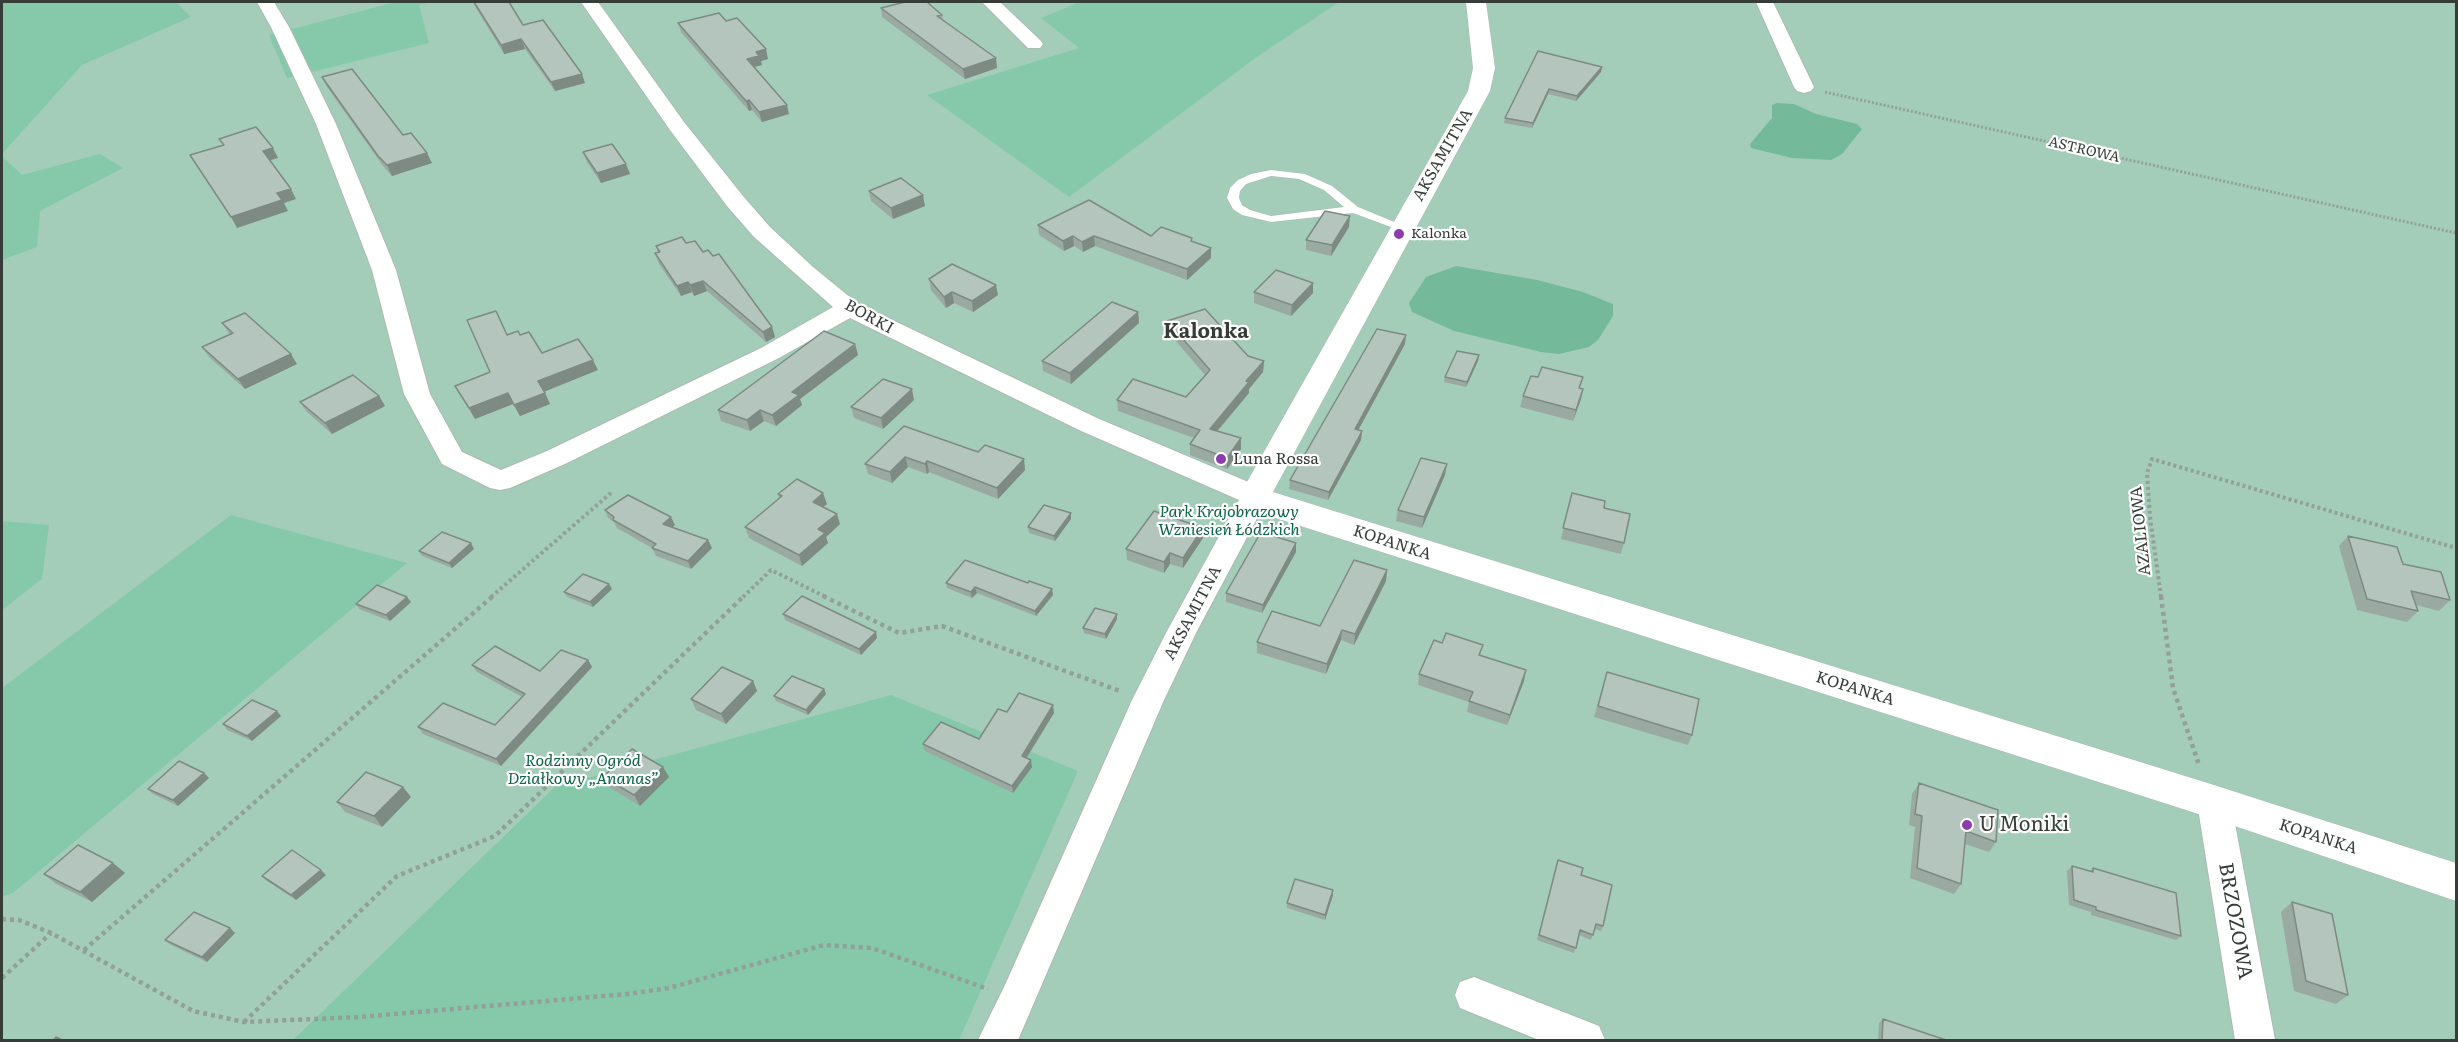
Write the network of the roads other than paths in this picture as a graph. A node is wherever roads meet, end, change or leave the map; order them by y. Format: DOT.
graph roads {
  1 [pos="265,2"];
  2 [pos="590,2"];
  3 [pos="990,2"];
  4 [pos="1476,2"];
  5 [pos="1764,2"];
  6 [pos="1034,44"];
  7 [pos="1804,87"];
  8 [pos="1354,209"];
  9 [pos="1403,228"];
  10 [pos="849,308"];
  11 [pos="1255,496"];
  12 [pos="2214,802"];
  13 [pos="2457,882"];
  14 [pos="1474,995"];
  15 [pos="998,1041"];
  16 [pos="1586,1041"];
  17 [pos="2255,1041"];
  1 -- 10 [label="street"];
  2 -- 10 [label="street, BORKI"];
  3 -- 6 [label="street"];
  4 -- 9 [label="street, AKSAMITNA"];
  5 -- 7 [label="street"];
  8 -- 8 [label="lane"];
  8 -- 9 [label="lane"];
  9 -- 11 [label="street, AKSAMITNA"];
  10 -- 11 [label="street, BORKI"];
  11 -- 12 [label="street, KOPANKA"];
  11 -- 15 [label="street, AKSAMITNA"];
  12 -- 13 [label="street, KOPANKA"];
  12 -- 17 [label="street, BRZOZOWA"];
  14 -- 16 [label="street"];
}
